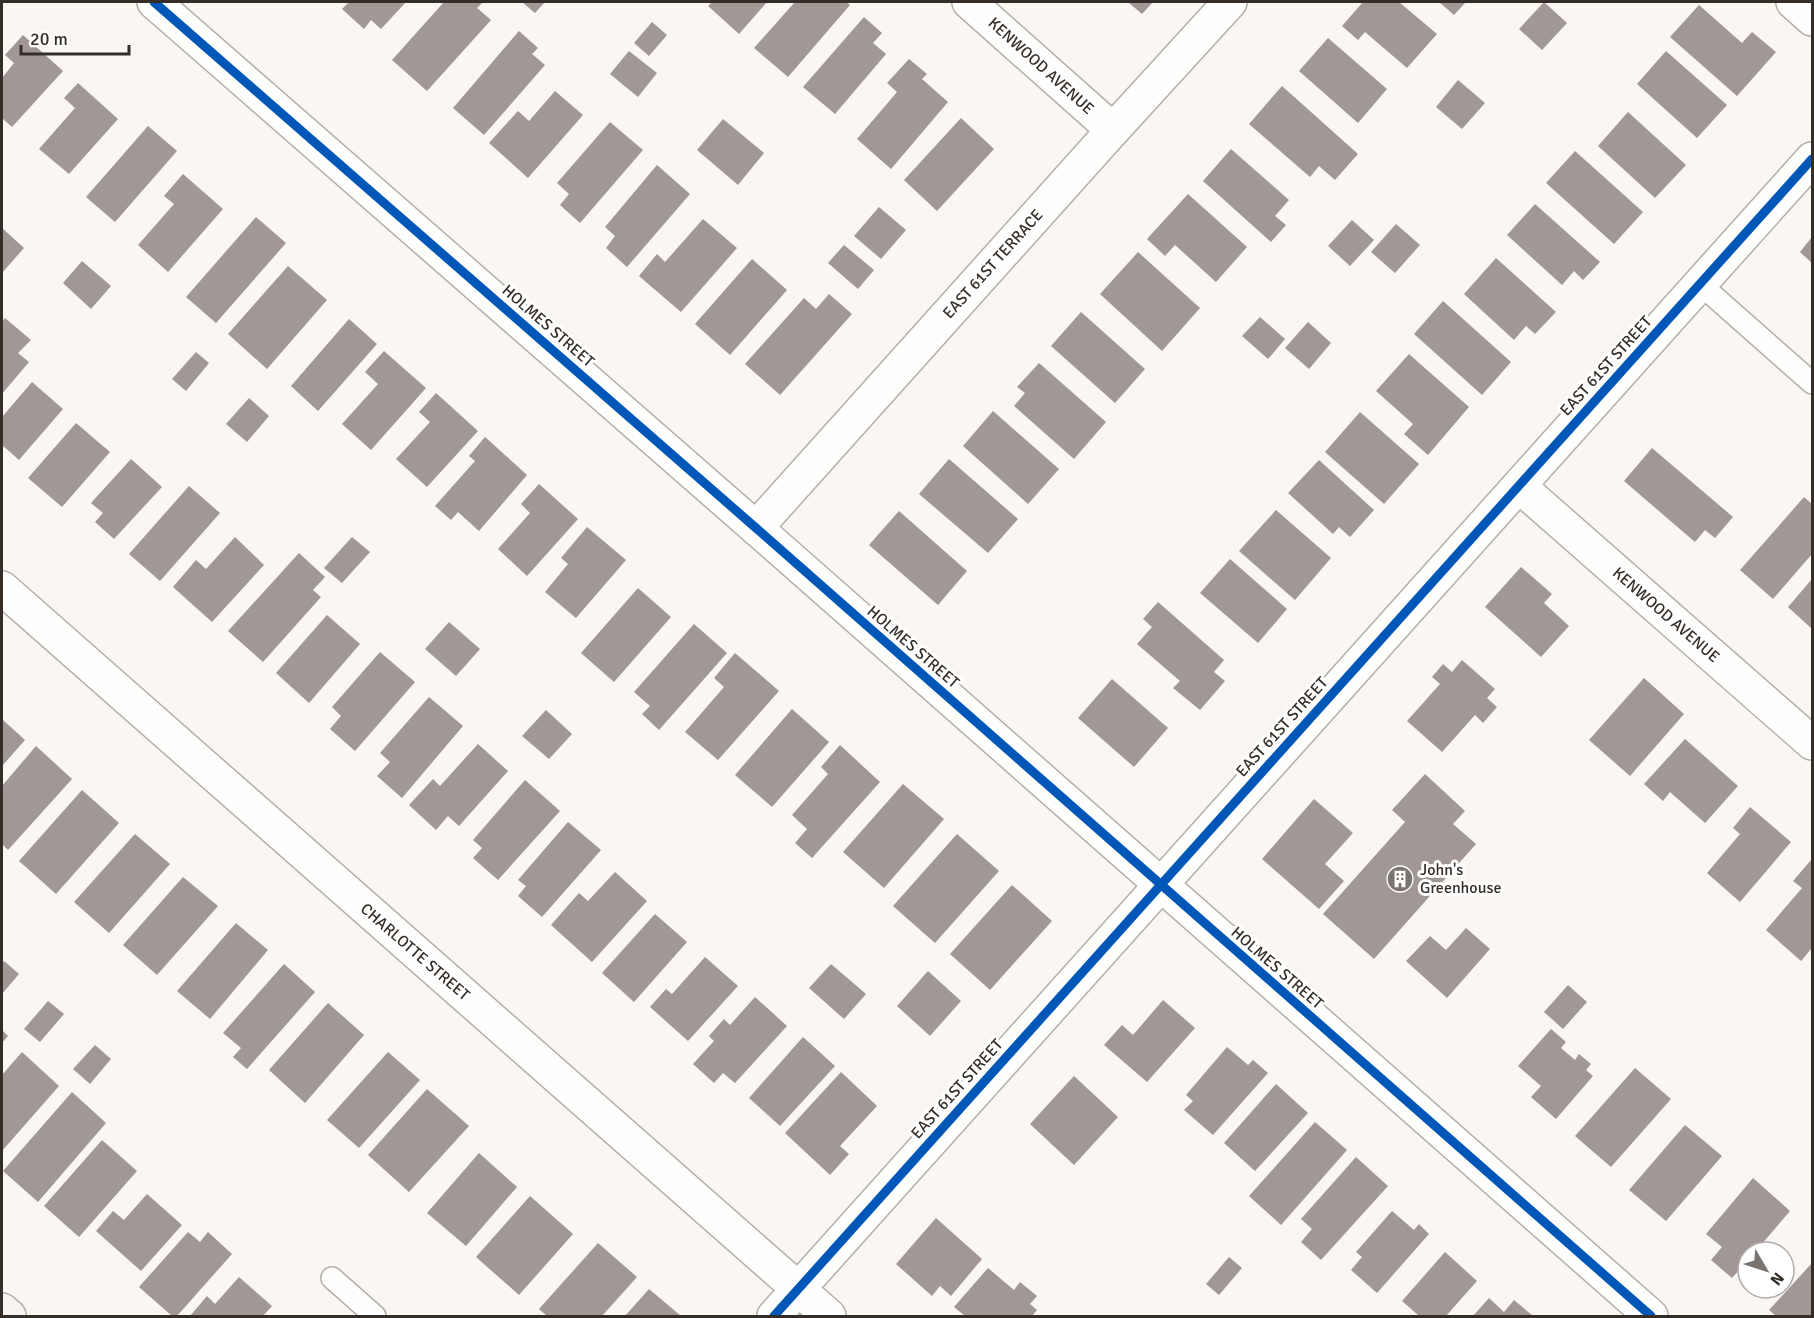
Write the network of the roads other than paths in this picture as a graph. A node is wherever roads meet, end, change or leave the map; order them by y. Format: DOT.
graph roads {
  1 [pos="154,2"];
  2 [pos="969,2"];
  3 [pos="1230,2"];
  4 [pos="1793,2"];
  5 [pos="1812,19"];
  6 [pos="1113,130"];
  7 [pos="1812,159"];
  8 [pos="1700,284"];
  9 [pos="1812,382"];
  10 [pos="1519,486"];
  11 [pos="756,528"];
  12 [pos="2,588"];
  13 [pos="1812,743"];
  14 [pos="1160,885"];
  15 [pos="332,1278"];
  16 [pos="798,1289"];
  17 [pos="2,1310"];
  18 [pos="9,1317"];
  19 [pos="375,1317"];
  20 [pos="774,1317"];
  21 [pos="829,1317"];
  22 [pos="1651,1317"];
  1 -- 11 [label="street, HOLMES STREET"];
  2 -- 6 [label="street, KENWOOD AVENUE"];
  3 -- 6 [label="street, EAST 61ST TERRACE"];
  4 -- 5 [label="street"];
  6 -- 11 [label="street, EAST 61ST TERRACE"];
  7 -- 8 [label="street, EAST 61ST STREET"];
  8 -- 9 [label="lane"];
  8 -- 10 [label="street, EAST 61ST STREET"];
  10 -- 13 [label="street, KENWOOD AVENUE"];
  10 -- 14 [label="street, EAST 61ST STREET"];
  11 -- 14 [label="street, HOLMES STREET"];
  12 -- 16 [label="street, CHARLOTTE STREET"];
  14 -- 16 [label="street, EAST 61ST STREET"];
  14 -- 22 [label="street, HOLMES STREET"];
  15 -- 19 [label="lane"];
  16 -- 20 [label="street, EAST 61ST STREET"];
  16 -- 21 [label="street, CHARLOTTE STREET"];
  17 -- 18 [label="main road"];
}
